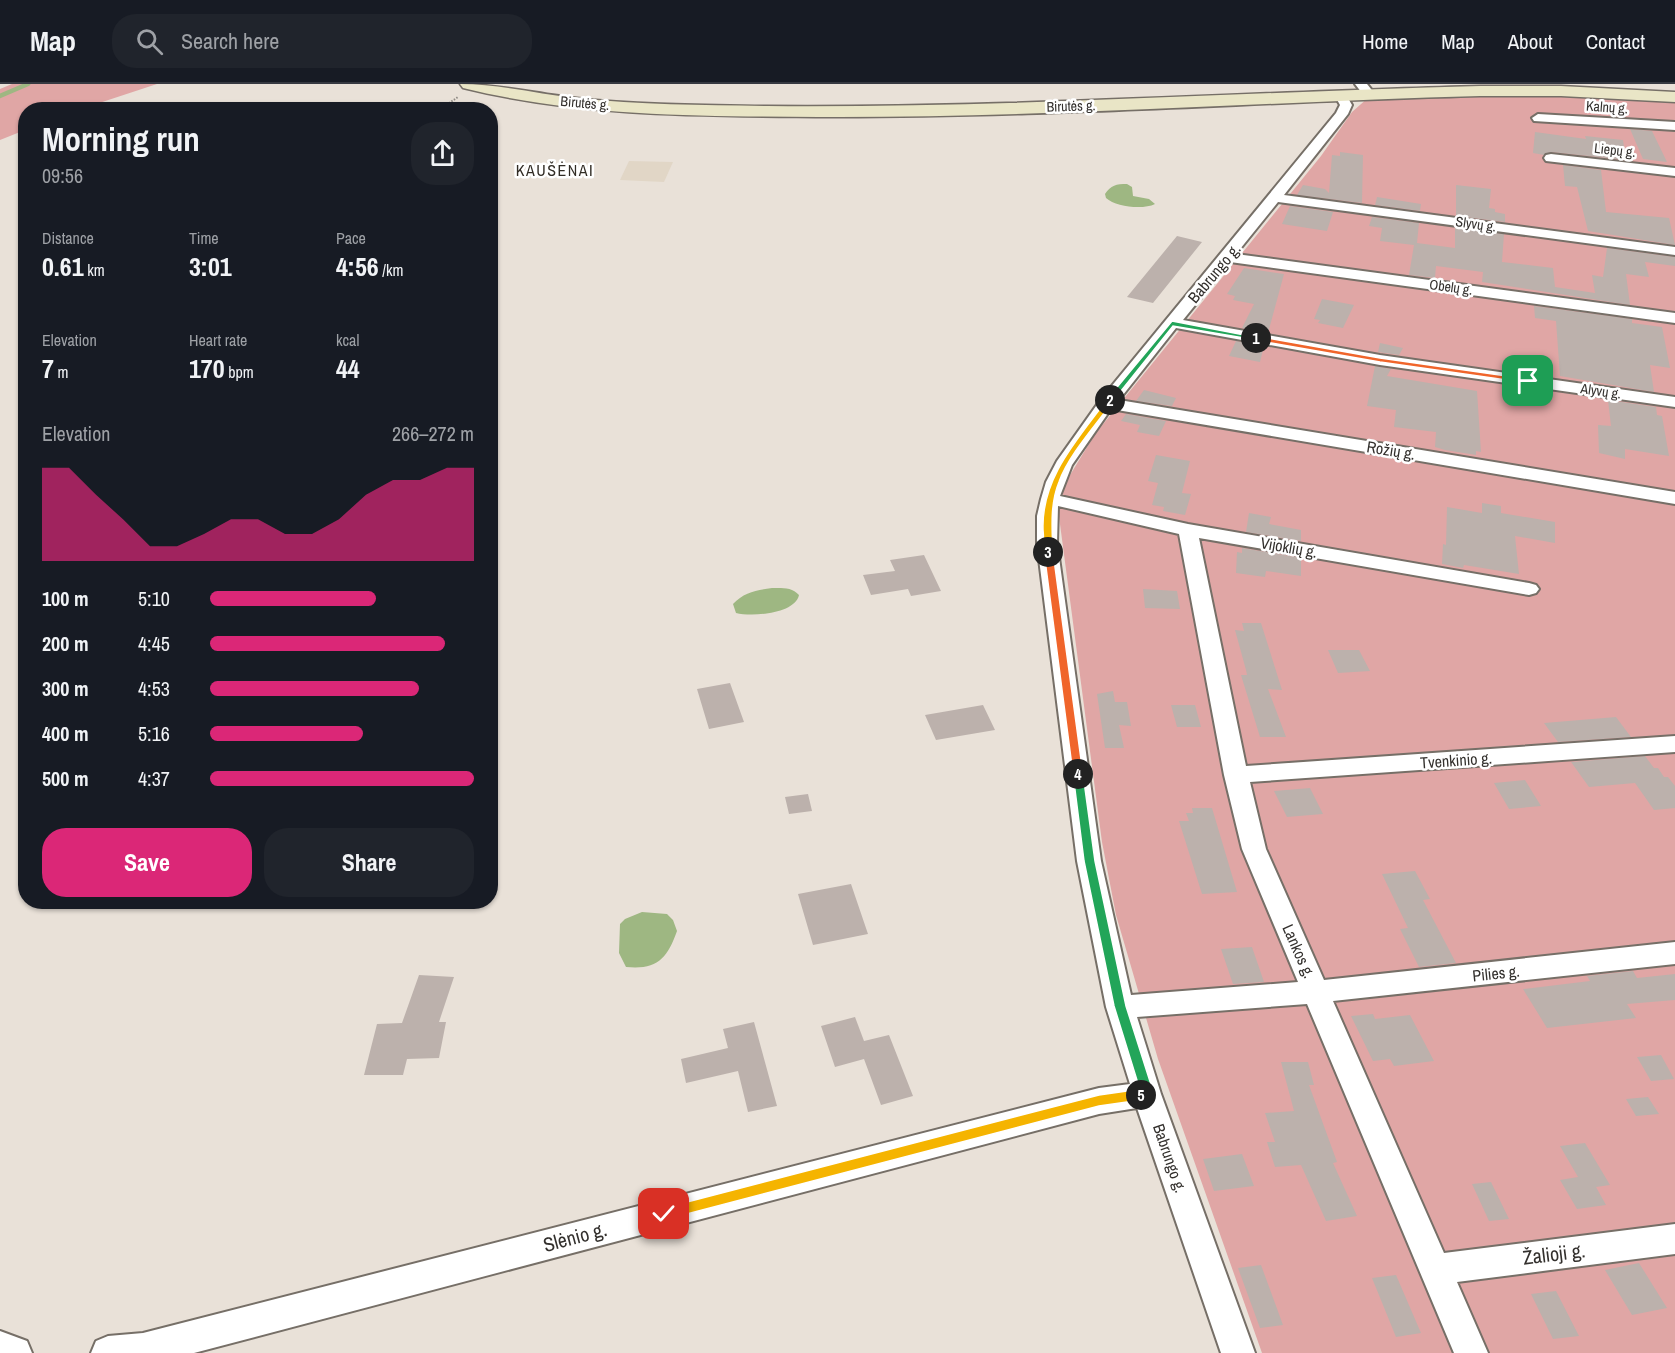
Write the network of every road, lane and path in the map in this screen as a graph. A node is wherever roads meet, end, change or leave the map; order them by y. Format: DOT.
graph roads {
  1 [pos="469,84"];
  2 [pos="1365,89"];
  3 [pos="1341,96"];
  4 [pos="1675,96"];
  5 [pos="1538,118"];
  6 [pos="1675,126"];
  7 [pos="1551,158"];
  8 [pos="1675,171"];
  9 [pos="1276,198"];
  10 [pos="1675,251"];
  11 [pos="1227,256"];
  12 [pos="1675,318"];
  13 [pos="1172,323"];
  14 [pos="1675,402"];
  15 [pos="1107,404"];
  16 [pos="1675,498"];
  17 [pos="1050,499"];
  18 [pos="1188,530"];
  19 [pos="1529,589"];
  20 [pos="1675,744"];
  21 [pos="1236,775"];
  22 [pos="1675,953"];
  23 [pos="1317,992"];
  24 [pos="1120,1006"];
  25 [pos="1147,1094"];
  26 [pos="1675,1239"];
  27 [pos="1434,1270"];
  28 [pos="0,1348"];
  29 [pos="15,1353"];
  30 [pos="108,1353"];
  31 [pos="1238,1353"];
  32 [pos="1471,1353"];
  1 -- 3 [label="main road, Birutės g."];
  2 -- 3 [label="main road, Birutės g."];
  2 -- 4 [label="main road, Birutės g."];
  3 -- 9 [label="street, Babrungo g."];
  5 -- 6 [label="street, Kalnų g."];
  7 -- 8 [label="street, Liepų g."];
  9 -- 10 [label="street, Slyvų g."];
  9 -- 11 [label="street, Babrungo g."];
  11 -- 12 [label="street, Obelų g."];
  11 -- 13 [label="street, Babrungo g."];
  13 -- 14 [label="street, Alyvų g."];
  13 -- 15 [label="street, Babrungo g."];
  15 -- 16 [label="street, Rožių g."];
  15 -- 17 [label="street, Babrungo g."];
  17 -- 18 [label="street, Vijoklių g."];
  17 -- 24 [label="street, Babrungo g."];
  18 -- 19 [label="street, Vijoklių g."];
  18 -- 21 [label="street, Lankos g."];
  20 -- 21 [label="street, Tvenkinio g."];
  21 -- 23 [label="street, Lankos g."];
  22 -- 23 [label="street, Pilies g."];
  23 -- 24 [label="street, Pilies g."];
  23 -- 27 [label="street, Lankos g."];
  24 -- 25 [label="street, Babrungo g."];
  25 -- 30 [label="street, Slėnio g."];
  25 -- 31 [label="street, Babrungo g."];
  26 -- 27 [label="street, Žalioji g."];
  27 -- 32 [label="street, Lankos g."];
  28 -- 29 [label="street"];
}
